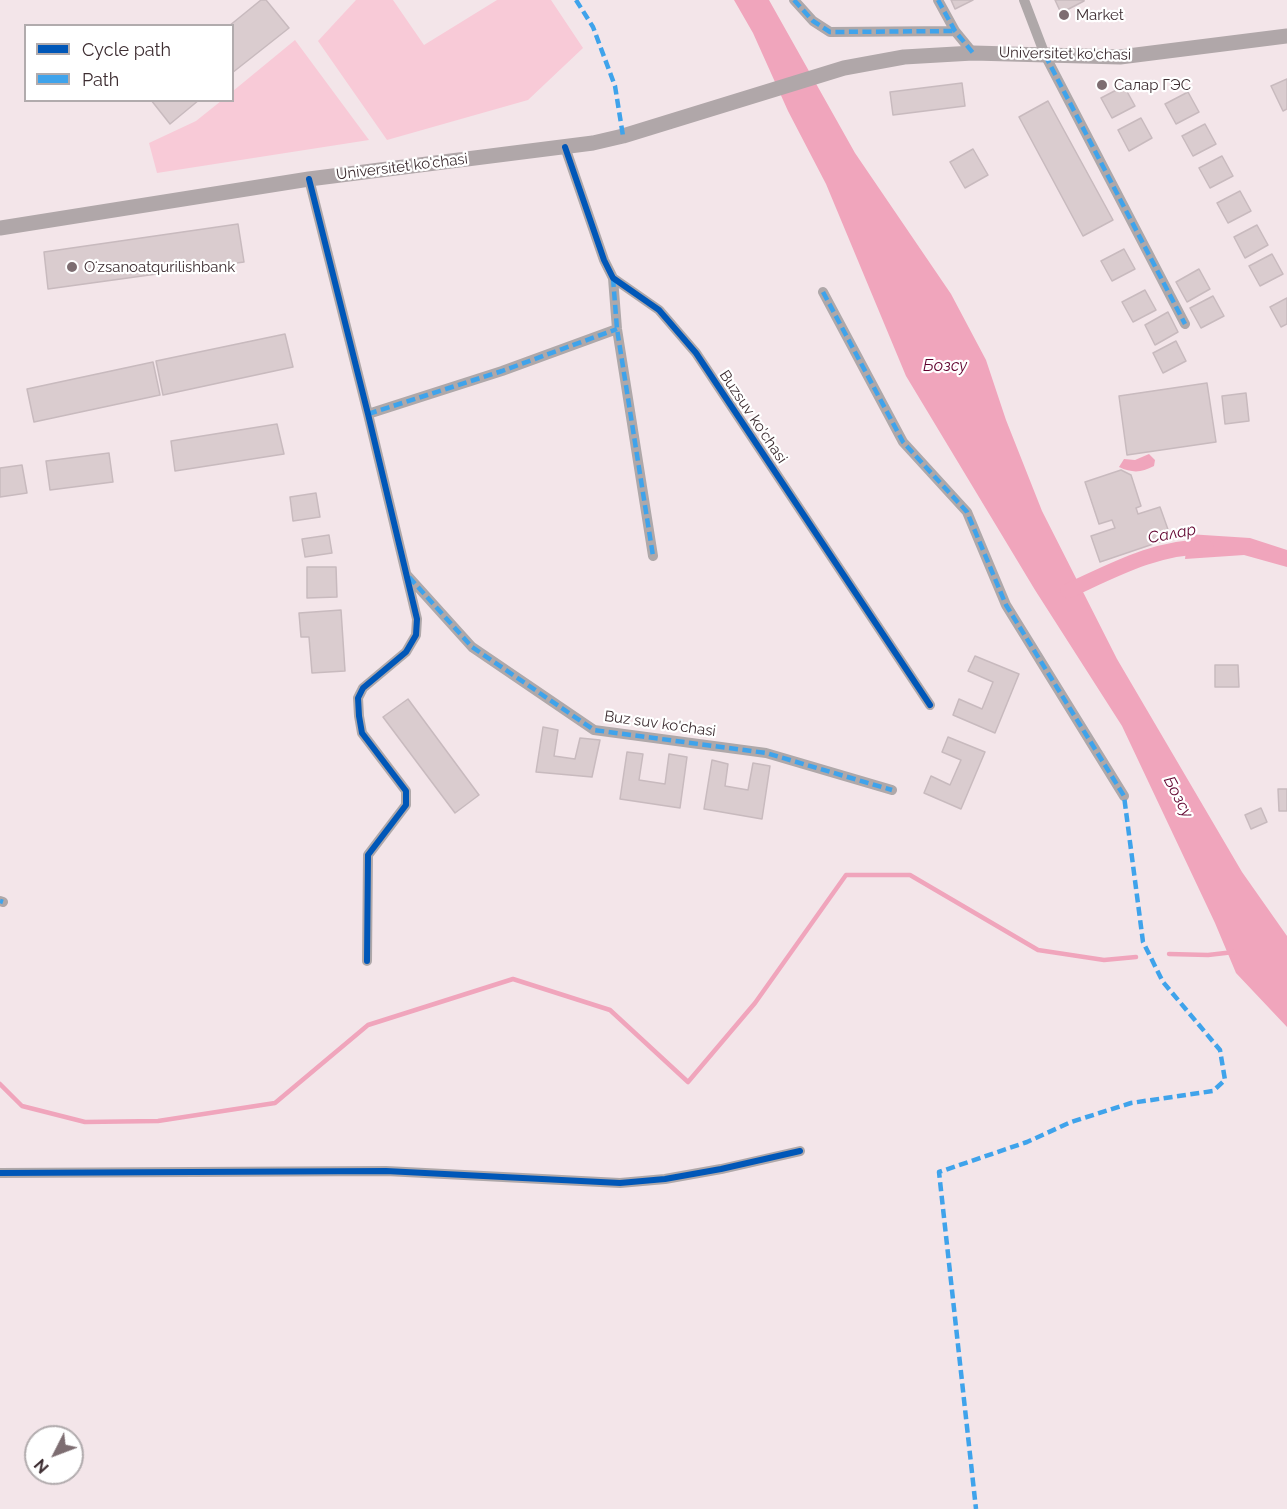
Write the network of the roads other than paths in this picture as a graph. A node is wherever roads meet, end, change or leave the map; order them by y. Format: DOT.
graph roads {
  1 [pos="794,0"];
  2 [pos="938,0"];
  3 [pos="1024,0"];
  4 [pos="955,31"];
  5 [pos="1287,36"];
  6 [pos="973,53"];
  7 [pos="1045,55"];
  8 [pos="565,147"];
  9 [pos="309,179"];
  10 [pos="0,228"];
  11 [pos="613,278"];
  12 [pos="823,292"];
  13 [pos="1185,324"];
  14 [pos="616,329"];
  15 [pos="368,414"];
  16 [pos="653,556"];
  17 [pos="405,573"];
  18 [pos="930,705"];
  19 [pos="892,790"];
  20 [pos="1124,796"];
  21 [pos="367,961"];
  22 [pos="800,1150"];
  23 [pos="0,1173"];
  1 -- 4 [label="street"];
  2 -- 4 [label="street"];
  3 -- 7 [label="street"];
  4 -- 6 [label="street"];
  5 -- 7 [label="main road, Universitet ko'chasi"];
  6 -- 7 [label="main road, Universitet ko'chasi"];
  6 -- 8 [label="main road, Universitet ko'chasi"];
  7 -- 13 [label="street"];
  8 -- 9 [label="main road, Universitet ko'chasi"];
  8 -- 11 [label="street"];
  9 -- 10 [label="main road, Universitet ko'chasi"];
  9 -- 15 [label="street"];
  11 -- 14 [label="street"];
  11 -- 18 [label="street, Buzsuv ko'chasi"];
  12 -- 20 [label="street"];
  14 -- 15 [label="street"];
  14 -- 16 [label="street"];
  15 -- 17 [label="street"];
  17 -- 19 [label="street, Buz suv ko'chasi"];
  17 -- 21 [label="street"];
  22 -- 23 [label="street"];
}
